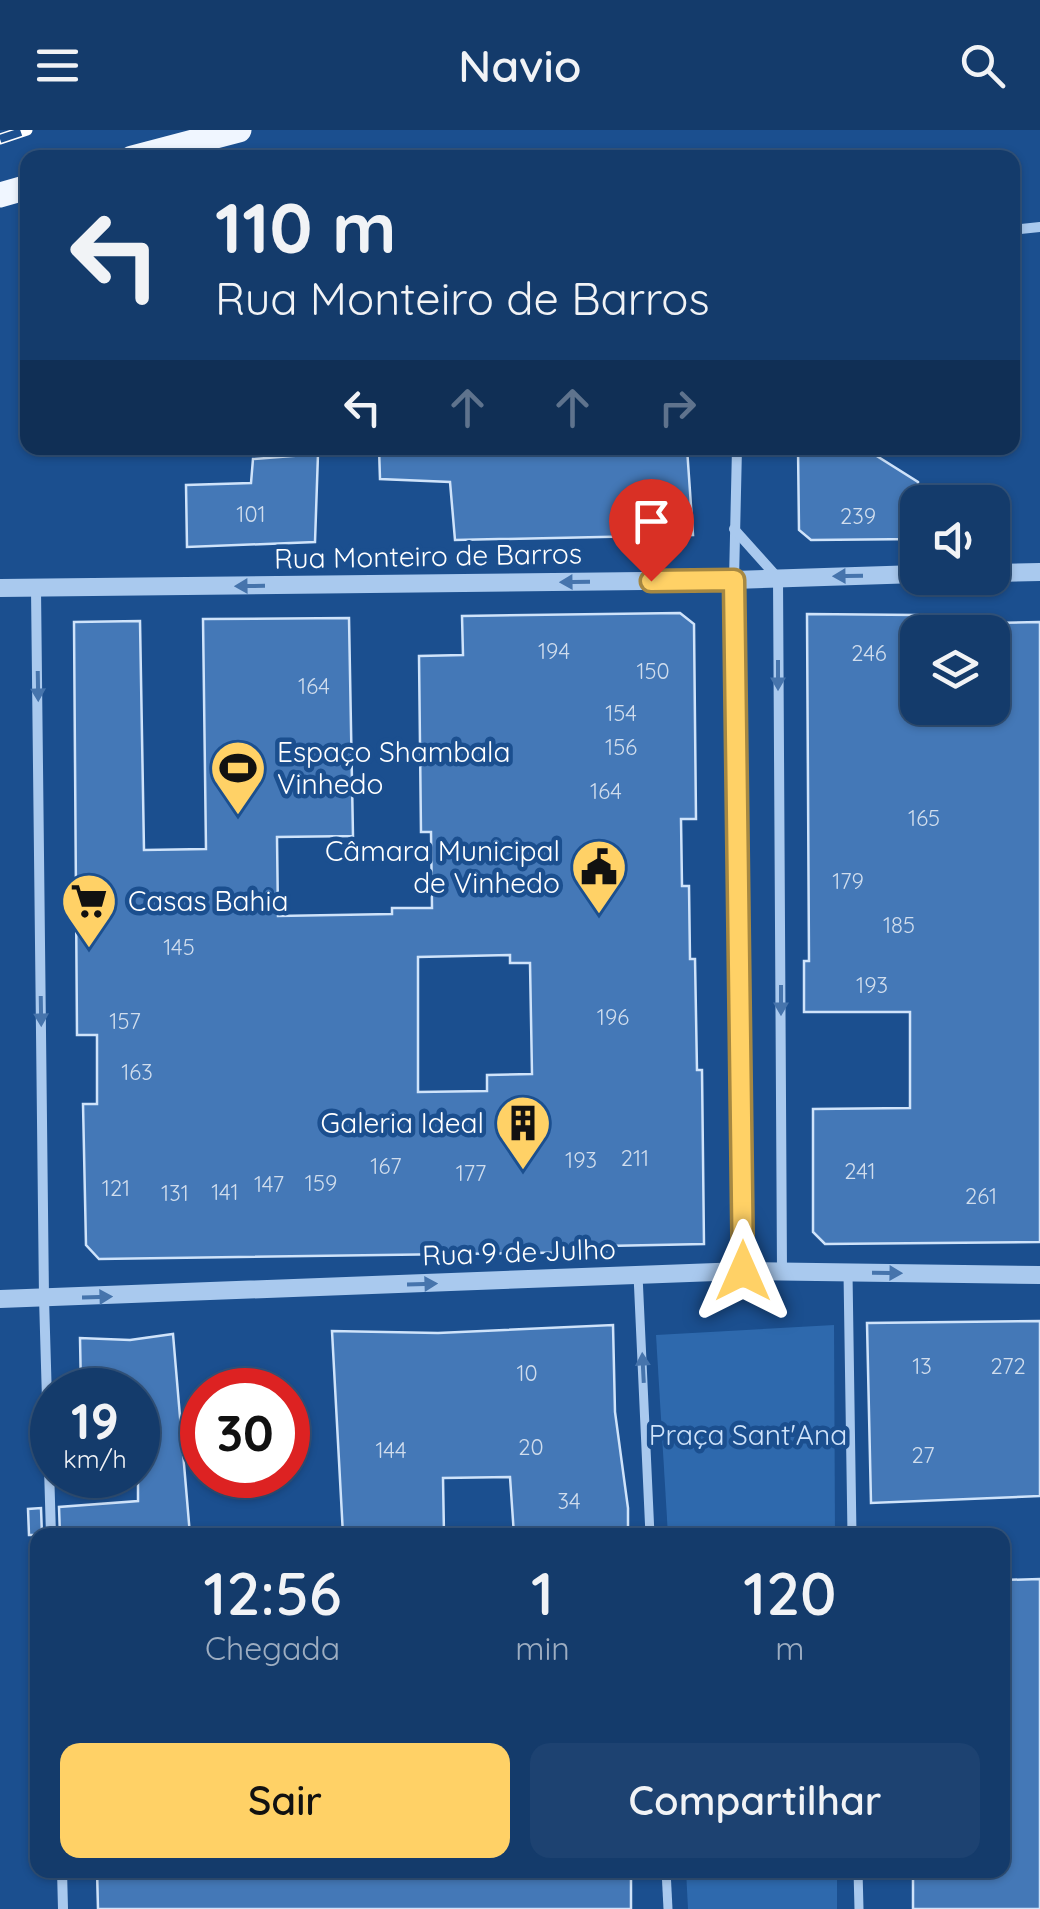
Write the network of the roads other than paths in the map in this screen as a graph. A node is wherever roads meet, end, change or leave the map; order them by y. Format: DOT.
graph roads {
  1 [pos="239,130"];
  2 [pos="163,150"];
  3 [pos="737,455"];
  4 [pos="734,529"];
  5 [pos="1040,572"];
  6 [pos="1010,573"];
  7 [pos="900,575"];
  8 [pos="778,578"];
  9 [pos="734,580"];
  10 [pos="0,588"];
  11 [pos="36,589"];
  12 [pos="743,1271"];
  13 [pos="782,1272"];
  14 [pos="848,1272"];
  15 [pos="638,1275"];
  16 [pos="1040,1275"];
  17 [pos="44,1298"];
  18 [pos="0,1299"];
  19 [pos="52,1528"];
  20 [pos="650,1528"];
  21 [pos="852,1528"];
  22 [pos="62,1878"];
  23 [pos="666,1878"];
  24 [pos="858,1878"];
  25 [pos="64,1909"];
  26 [pos="668,1909"];
  27 [pos="859,1909"];
  1 -- 2 [label="main road"];
  3 -- 4 [label="street"];
  4 -- 8 [label="street"];
  4 -- 9 [label="street"];
  5 -- 6 [label="street"];
  7 -- 8 [label="street, Rua Monteiro de Barros, one-way"];
  8 -- 9 [label="street, Rua Monteiro de Barros"];
  8 -- 13 [label="street, one-way"];
  9 -- 11 [label="street, Rua Monteiro de Barros, one-way"];
  9 -- 12 [label="street"];
  10 -- 11 [label="street, Rua Monteiro de Barros"];
  11 -- 17 [label="street, one-way"];
  12 -- 13 [label="street, Rua 9 de Julho"];
  12 -- 15 [label="street, Rua 9 de Julho"];
  13 -- 14 [label="street, Rua 9 de Julho"];
  14 -- 16 [label="street, Rua 9 de Julho, one-way"];
  14 -- 21 [label="street"];
  17 -- 15 [label="street, Rua 9 de Julho, one-way"];
  20 -- 15 [label="street, one-way"];
  17 -- 18 [label="street, Rua 9 de Julho"];
  17 -- 19 [label="street"];
  22 -- 25 [label="street"];
  23 -- 26 [label="street"];
  24 -- 27 [label="street"];
}
